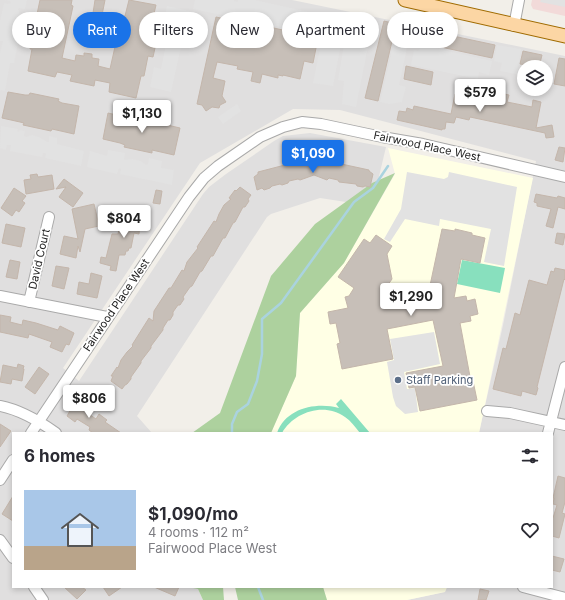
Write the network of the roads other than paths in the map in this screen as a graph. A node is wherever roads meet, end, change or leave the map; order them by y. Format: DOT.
graph roads {
  1 [pos="405,0"];
  2 [pos="519,0"];
  3 [pos="514,26"];
  4 [pos="565,36"];
  5 [pos="565,177"];
  6 [pos="49,217"];
  7 [pos="0,296"];
  8 [pos="29,302"];
  9 [pos="107,317"];
  10 [pos="565,367"];
  11 [pos="0,406"];
  12 [pos="487,411"];
  13 [pos="39,421"];
  14 [pos="552,422"];
  15 [pos="565,425"];
  16 [pos="32,432"];
  17 [pos="55,432"];
  18 [pos="548,432"];
  19 [pos="12,462"];
  20 [pos="0,480"];
  21 [pos="0,540"];
  22 [pos="12,557"];
  23 [pos="35,588"];
  24 [pos="527,588"];
  25 [pos="565,598"];
  26 [pos="43,600"];
  1 -- 3 [label="main road"];
  2 -- 3 [label="street"];
  3 -- 4 [label="main road"];
  5 -- 9 [label="street, Fairwood Place West"];
  6 -- 8 [label="street, David Court"];
  7 -- 8 [label="street"];
  8 -- 9 [label="street"];
  9 -- 13 [label="street, Fairwood Place West"];
  10 -- 14 [label="street"];
  11 -- 13 [label="street"];
  12 -- 14 [label="street"];
  13 -- 16 [label="street, Fairwood Place West"];
  13 -- 17 [label="street"];
  14 -- 15 [label="street"];
  14 -- 18 [label="street"];
  19 -- 20 [label="street"];
  21 -- 22 [label="street"];
  23 -- 26 [label="street"];
  24 -- 25 [label="street"];
}
